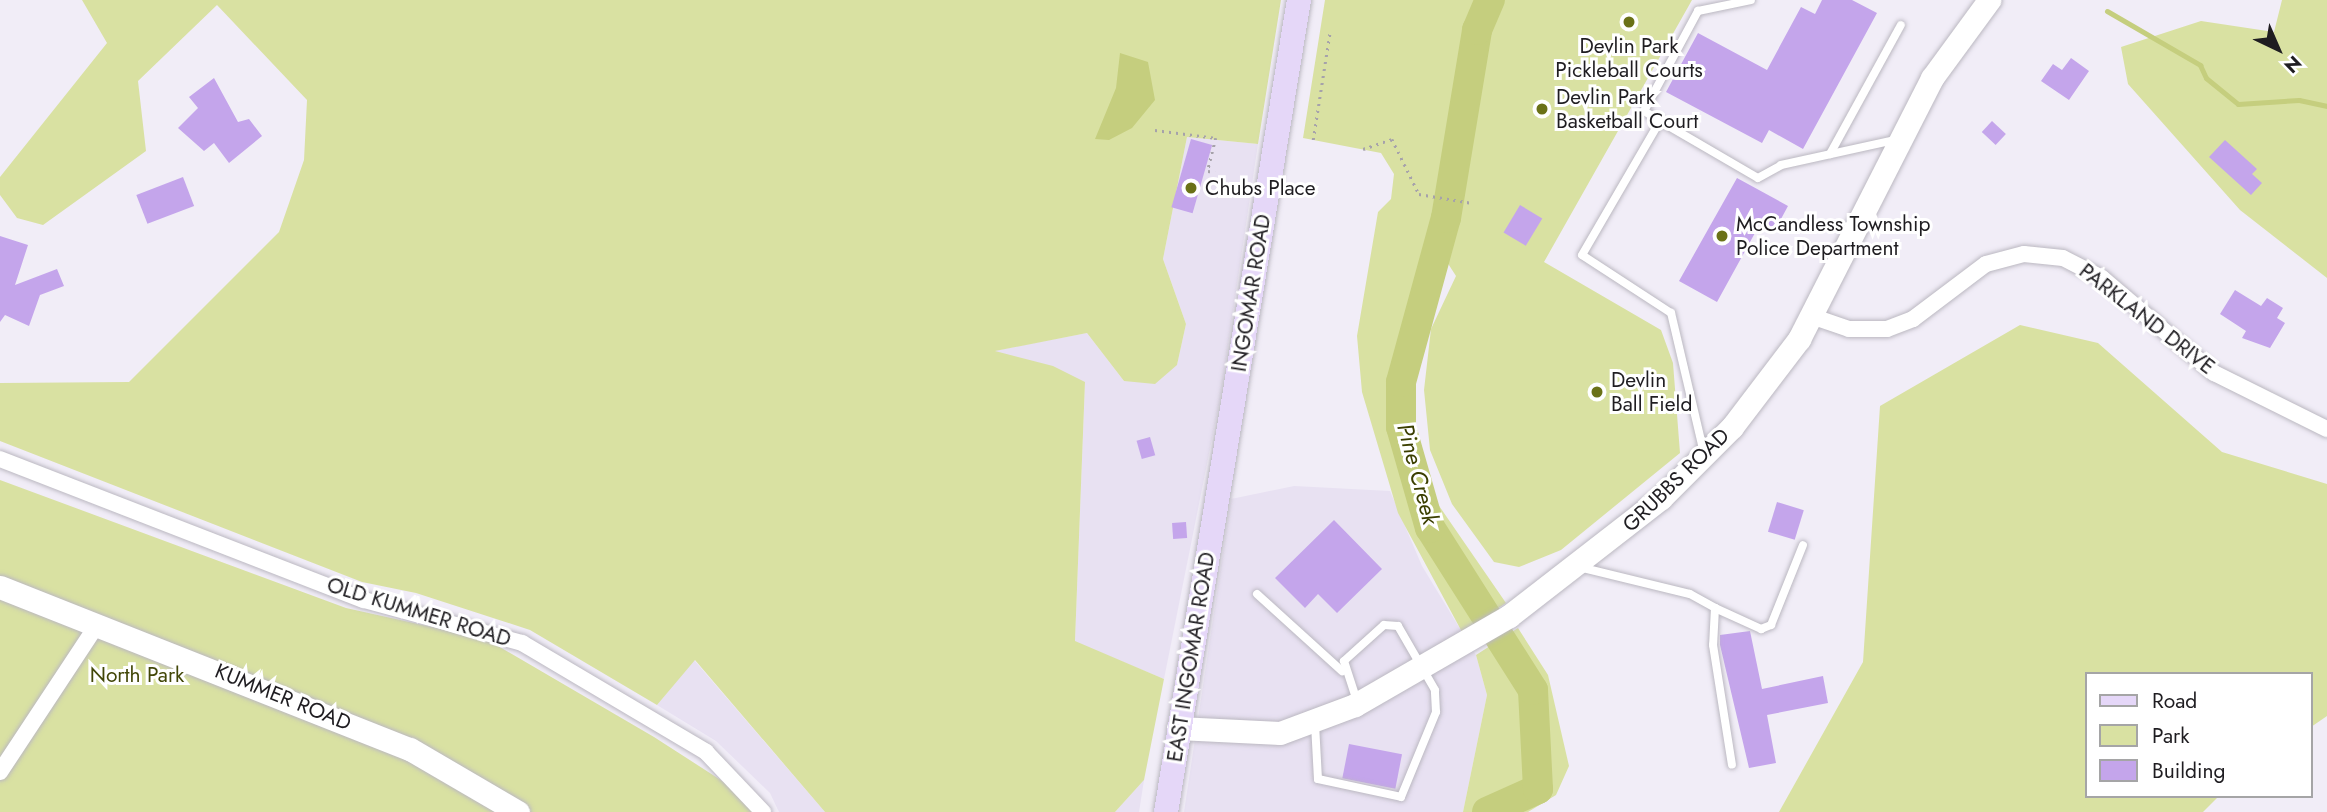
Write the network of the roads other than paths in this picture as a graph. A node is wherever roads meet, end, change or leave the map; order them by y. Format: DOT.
graph roads {
  1 [pos="1299,0"];
  2 [pos="1751,0"];
  3 [pos="1989,0"];
  4 [pos="1900,25"];
  5 [pos="1660,121"];
  6 [pos="1901,139"];
  7 [pos="1830,154"];
  8 [pos="1814,317"];
  9 [pos="2327,429"];
  10 [pos="1705,455"];
  11 [pos="0,459"];
  12 [pos="1217,503"];
  13 [pos="1803,545"];
  14 [pos="1579,567"];
  15 [pos="0,587"];
  16 [pos="1257,594"];
  17 [pos="1715,608"];
  18 [pos="97,625"];
  19 [pos="1423,670"];
  20 [pos="1342,671"];
  21 [pos="1359,704"];
  22 [pos="1315,724"];
  23 [pos="1178,729"];
  24 [pos="1732,765"];
  25 [pos="0,772"];
  26 [pos="518,812"];
  27 [pos="763,812"];
  28 [pos="1166,812"];
  1 -- 12 [label="main road, INGOMAR ROAD"];
  2 -- 5 [label="lane"];
  3 -- 6 [label="street, GRUBBS ROAD"];
  4 -- 7 [label="lane"];
  5 -- 7 [label="lane"];
  5 -- 10 [label="lane"];
  6 -- 7 [label="lane"];
  6 -- 8 [label="street, GRUBBS ROAD"];
  8 -- 9 [label="street, PARKLAND DRIVE"];
  8 -- 10 [label="street, GRUBBS ROAD"];
  10 -- 14 [label="street, GRUBBS ROAD"];
  11 -- 27 [label="street, OLD KUMMER ROAD"];
  12 -- 23 [label="main road, EAST INGOMAR ROAD"];
  13 -- 17 [label="lane"];
  14 -- 17 [label="lane"];
  14 -- 19 [label="street, GRUBBS ROAD"];
  15 -- 18 [label="street, KUMMER ROAD"];
  16 -- 20 [label="lane"];
  17 -- 24 [label="lane"];
  18 -- 25 [label="street"];
  18 -- 26 [label="street, KUMMER ROAD"];
  19 -- 20 [label="lane"];
  19 -- 21 [label="street, GRUBBS ROAD"];
  19 -- 22 [label="lane"];
  20 -- 21 [label="lane"];
  21 -- 22 [label="street, GRUBBS ROAD"];
  22 -- 23 [label="street, GRUBBS ROAD"];
  23 -- 28 [label="main road, EAST INGOMAR ROAD"];
}
